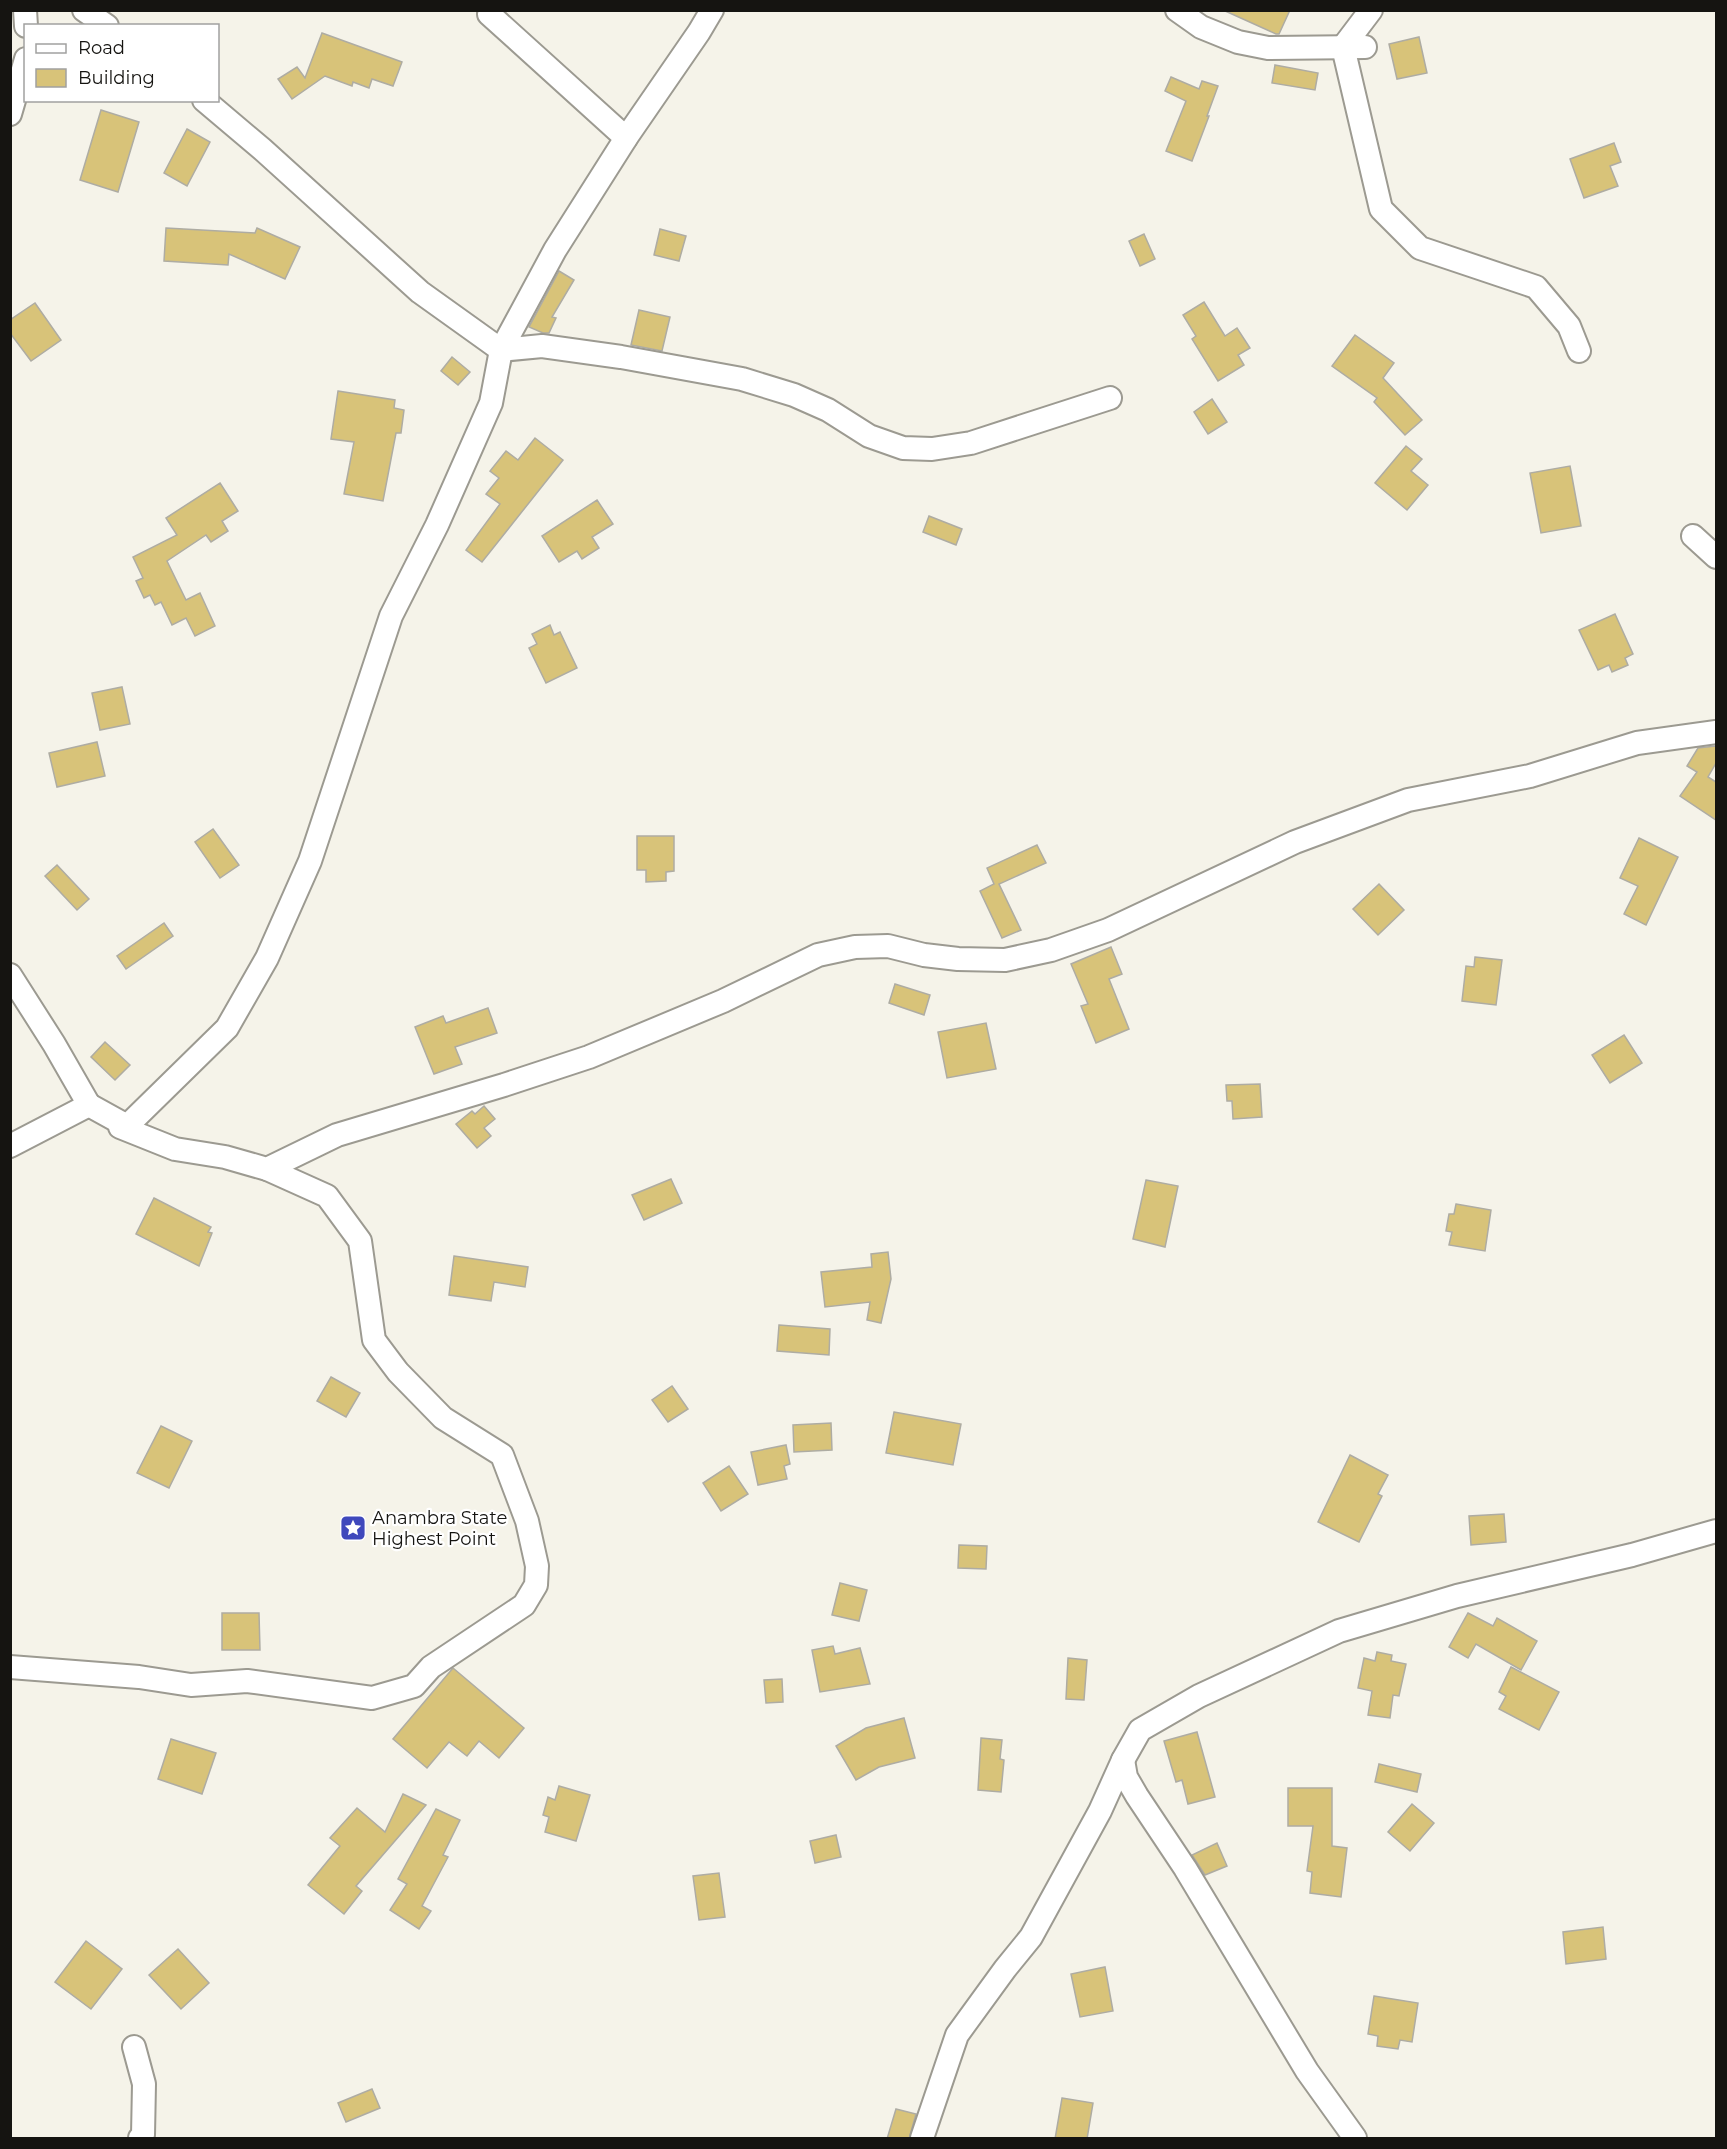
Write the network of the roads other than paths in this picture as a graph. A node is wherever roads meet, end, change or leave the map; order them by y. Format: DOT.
graph roads {
  1 [pos="84,10"];
  2 [pos="712,10"];
  3 [pos="1177,10"];
  4 [pos="1371,10"];
  5 [pos="489,14"];
  6 [pos="104,24"];
  7 [pos="1354,47"];
  8 [pos="24,66"];
  9 [pos="206,102"];
  10 [pos="10,114"];
  11 [pos="626,138"];
  12 [pos="501,350"];
  13 [pos="1579,351"];
  14 [pos="1110,398"];
  15 [pos="1693,536"];
  16 [pos="1716,557"];
  17 [pos="1716,732"];
  18 [pos="10,975"];
  19 [pos="89,1105"];
  20 [pos="127,1126"];
  21 [pos="10,1146"];
  22 [pos="267,1169"];
  23 [pos="1716,1531"];
  24 [pos="10,1667"];
  25 [pos="1123,1760"];
  26 [pos="134,2047"];
  27 [pos="140,2139"];
  28 [pos="922,2139"];
  29 [pos="1355,2139"];
  1 -- 6 [label="street"];
  2 -- 11 [label="street"];
  3 -- 7 [label="street"];
  4 -- 7 [label="street"];
  5 -- 11 [label="street"];
  7 -- 13 [label="street"];
  8 -- 10 [label="street"];
  9 -- 12 [label="street"];
  11 -- 12 [label="street"];
  12 -- 14 [label="street"];
  12 -- 20 [label="street"];
  15 -- 16 [label="street"];
  17 -- 22 [label="street"];
  18 -- 19 [label="street"];
  19 -- 20 [label="street"];
  19 -- 21 [label="street"];
  20 -- 22 [label="street"];
  22 -- 24 [label="street"];
  23 -- 25 [label="street"];
  25 -- 28 [label="street"];
  25 -- 29 [label="street"];
  26 -- 27 [label="street"];
}
